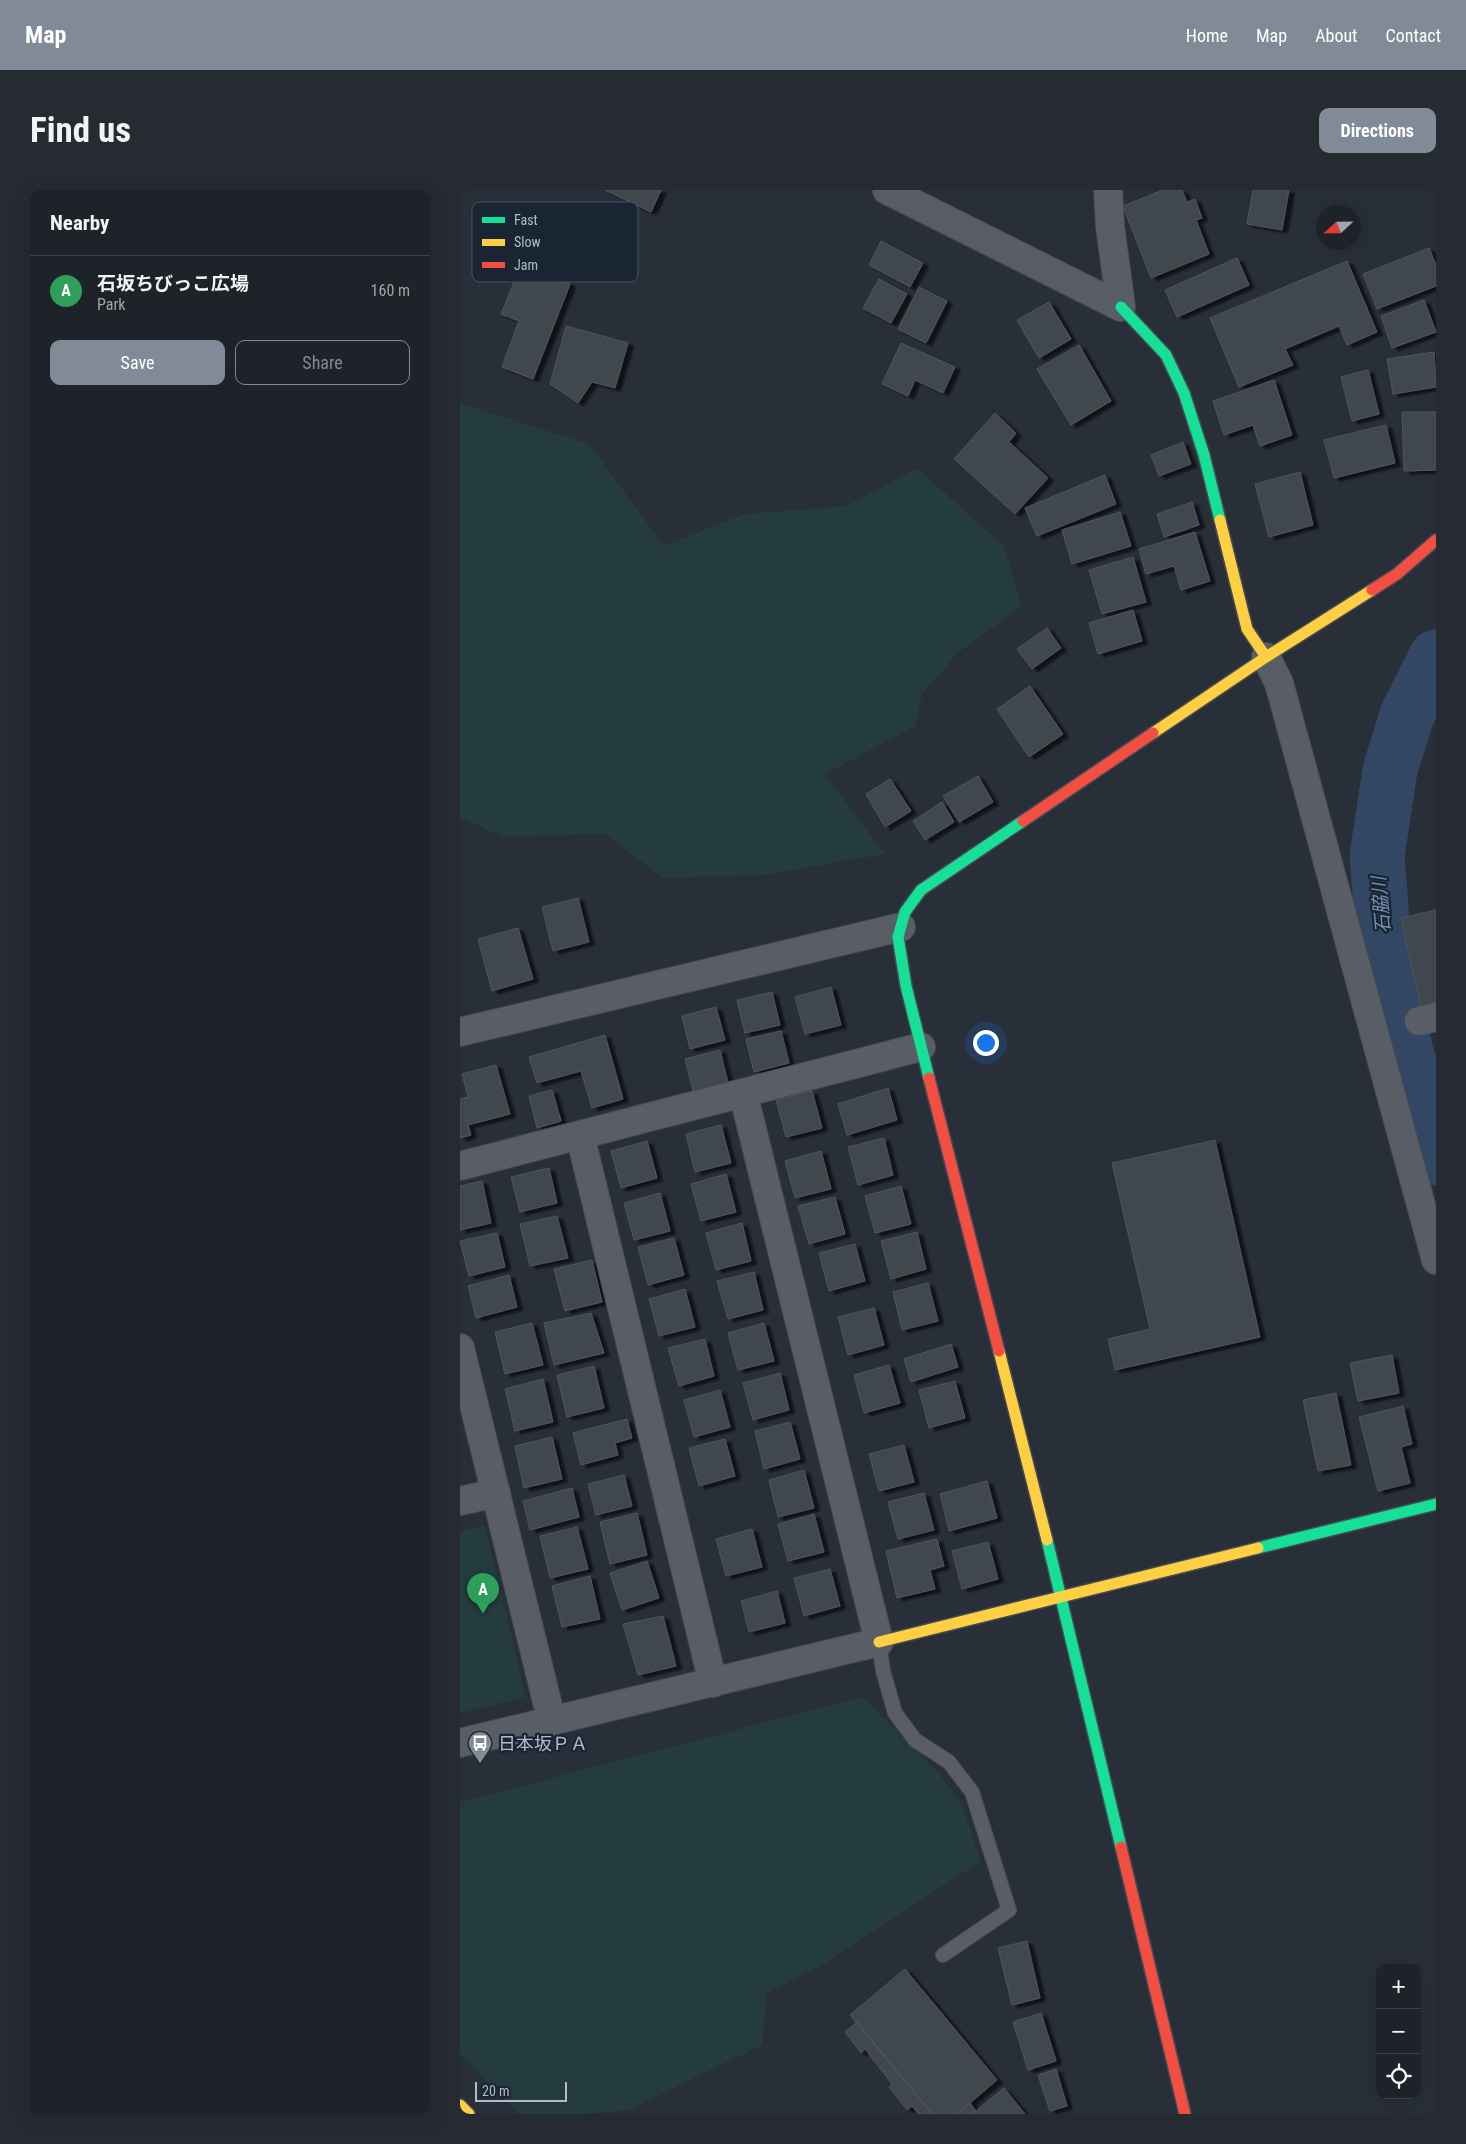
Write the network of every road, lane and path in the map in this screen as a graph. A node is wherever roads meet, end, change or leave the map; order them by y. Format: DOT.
graph roads {
  1 [pos="887,190"];
  2 [pos="1108,190"];
  3 [pos="1121,307"];
  4 [pos="1436,540"];
  5 [pos="1266,657"];
  6 [pos="901,926"];
  7 [pos="460,1032"];
  8 [pos="922,1047"];
  9 [pos="743,1093"];
  10 [pos="580,1135"];
  11 [pos="460,1166"];
  12 [pos="1436,1260"];
  13 [pos="460,1348"];
  14 [pos="496,1493"];
  15 [pos="460,1501"];
  16 [pos="1436,1504"];
  17 [pos="1061,1597"];
  18 [pos="879,1642"];
  19 [pos="713,1683"];
  20 [pos="552,1722"];
  21 [pos="460,1743"];
  22 [pos="943,1955"];
  23 [pos="460,2105"];
  24 [pos="468,2114"];
  25 [pos="1185,2114"];
  1 -- 3 [label="street"];
  2 -- 3 [label="street"];
  3 -- 5 [label="main road"];
  4 -- 5 [label="main road"];
  5 -- 6 [label="main road"];
  5 -- 12 [label="street"];
  6 -- 7 [label="street"];
  6 -- 8 [label="main road"];
  8 -- 9 [label="street"];
  8 -- 17 [label="main road"];
  9 -- 10 [label="street"];
  9 -- 18 [label="street"];
  10 -- 11 [label="street"];
  10 -- 19 [label="street"];
  13 -- 14 [label="street"];
  14 -- 15 [label="street"];
  14 -- 20 [label="street"];
  16 -- 17 [label="main road"];
  17 -- 18 [label="main road"];
  17 -- 25 [label="main road"];
  18 -- 19 [label="street"];
  18 -- 22 [label="lane"];
  19 -- 20 [label="street"];
  20 -- 21 [label="street"];
  23 -- 24 [label="main road"];
}
